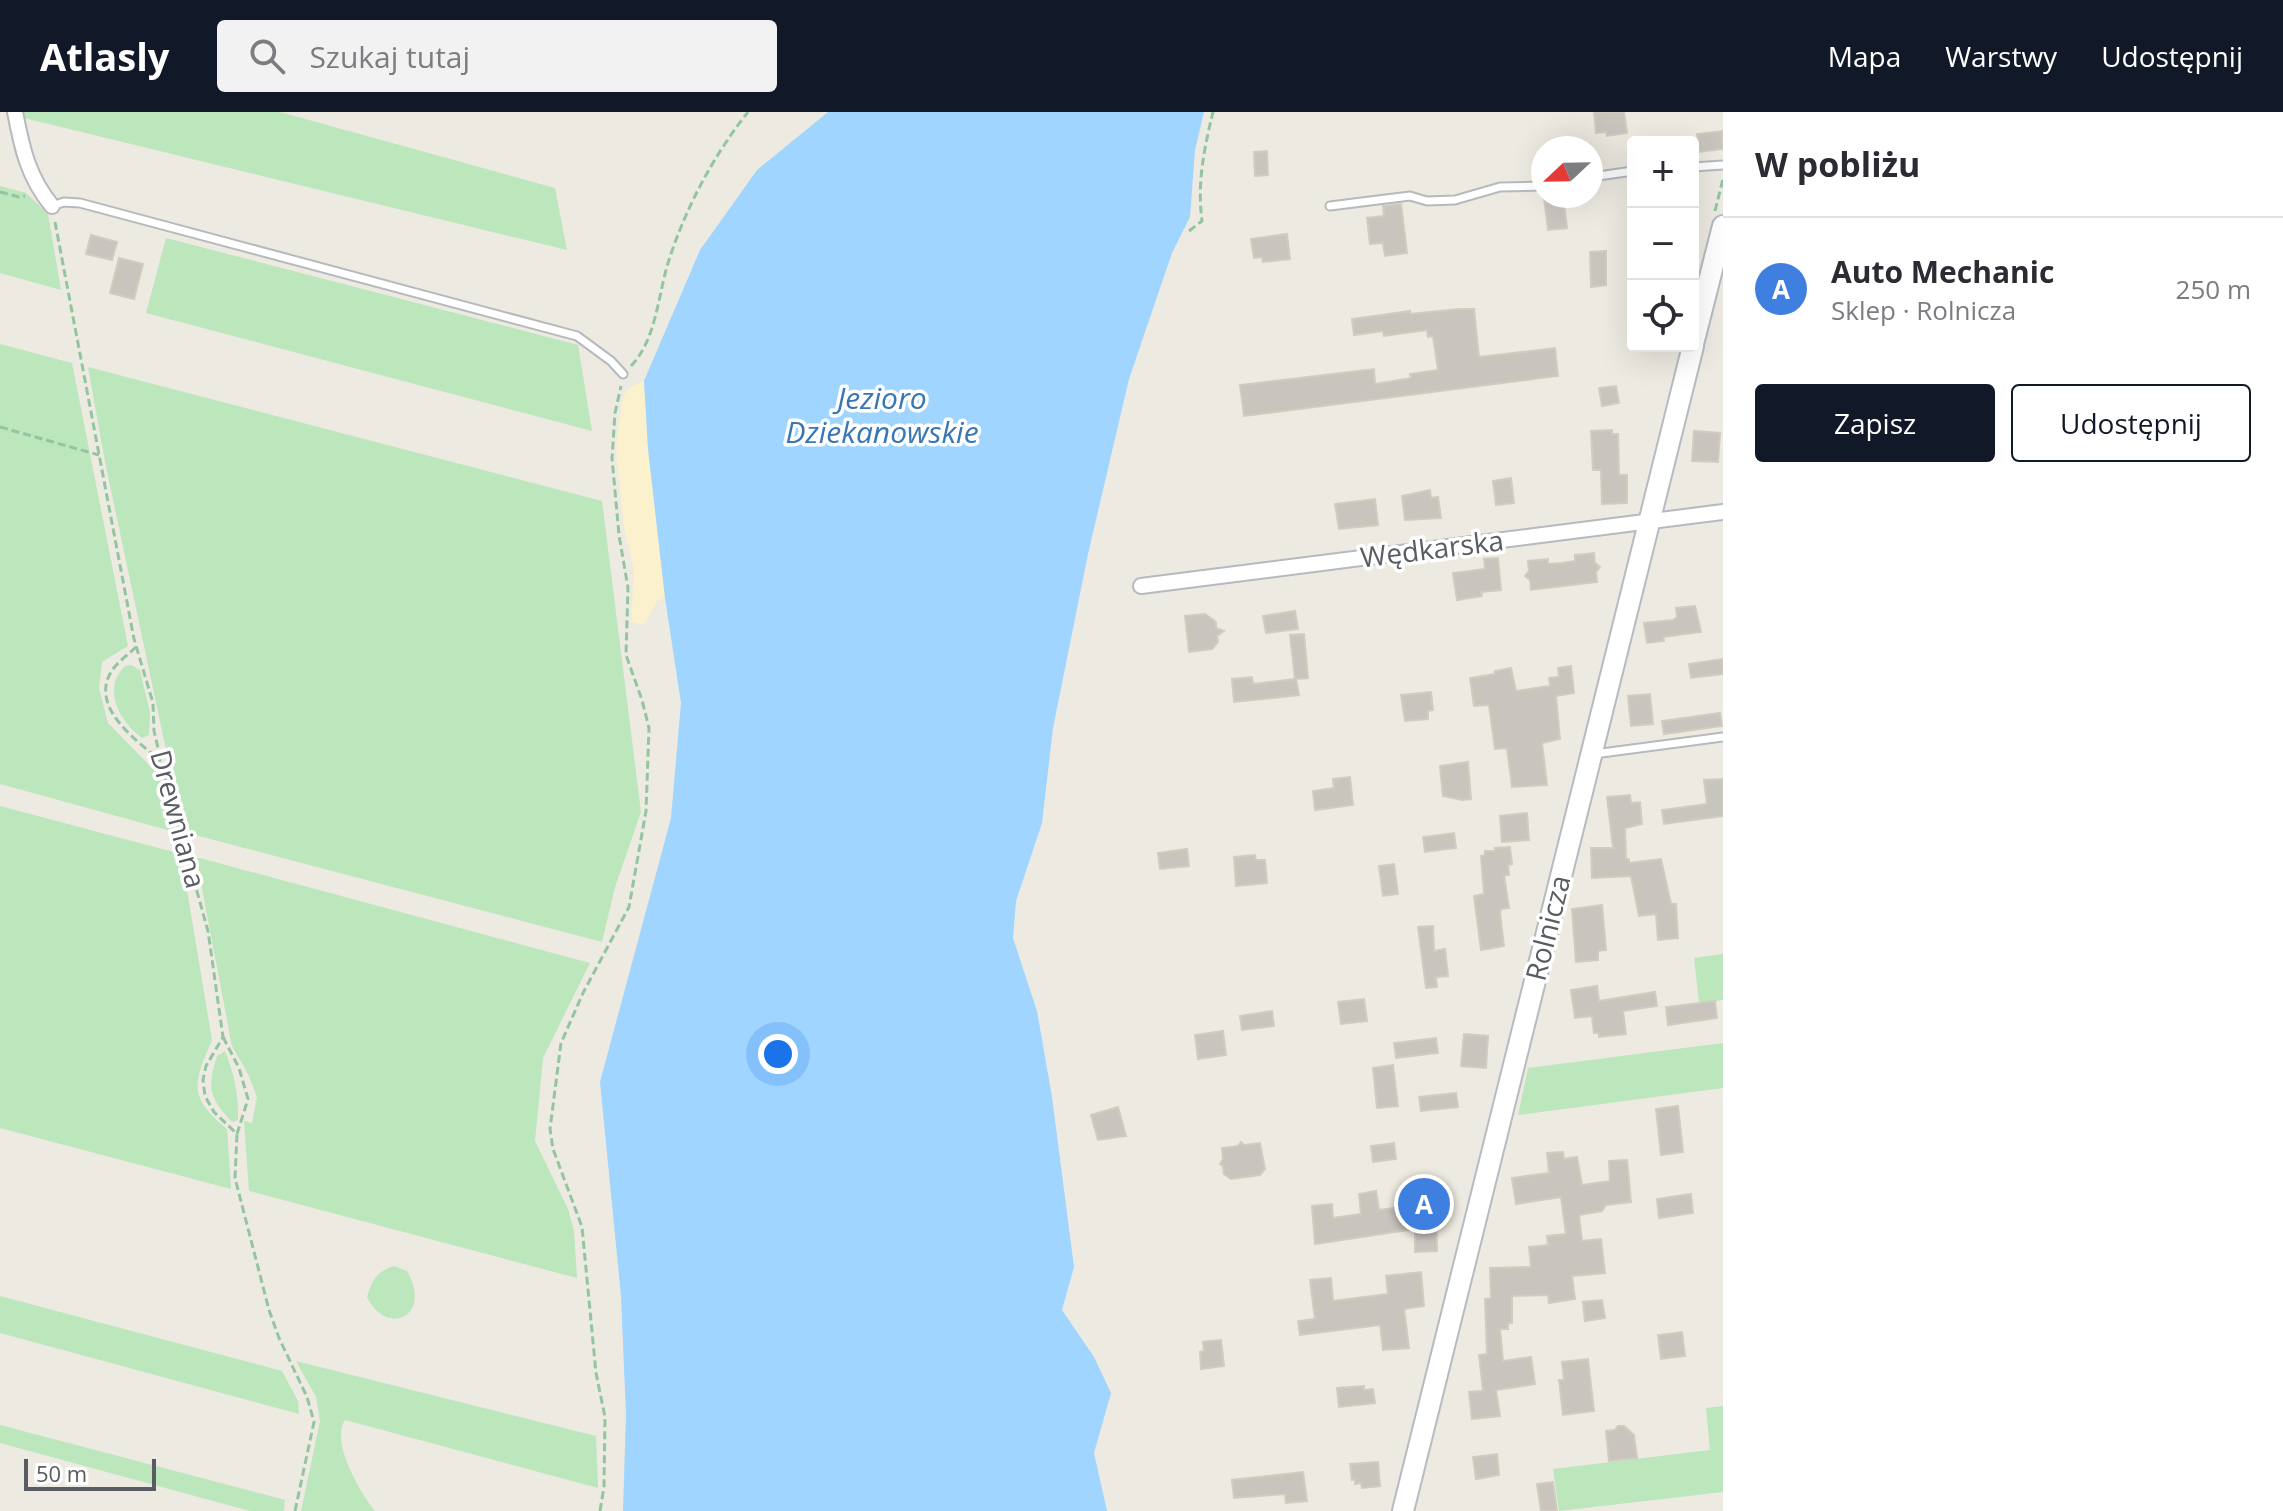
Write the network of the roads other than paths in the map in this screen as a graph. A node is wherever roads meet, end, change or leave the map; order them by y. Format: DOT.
graph roads {
  1 [pos="15,112"];
  2 [pos="1723,165"];
  3 [pos="1699,167"];
  4 [pos="1627,172"];
  5 [pos="1603,175"];
  6 [pos="1531,186"];
  7 [pos="52,206"];
  8 [pos="1330,206"];
  9 [pos="1723,226"];
  10 [pos="1699,321"];
  11 [pos="1691,352"];
  12 [pos="623,374"];
  13 [pos="1723,512"];
  14 [pos="1648,522"];
  15 [pos="1141,586"];
  16 [pos="1723,737"];
  17 [pos="1591,754"];
  18 [pos="1403,1511"];
  1 -- 7 [label="street"];
  2 -- 3 [label="lane"];
  4 -- 5 [label="lane"];
  6 -- 8 [label="lane"];
  7 -- 12 [label="lane"];
  9 -- 10 [label="street, Rolnicza"];
  11 -- 14 [label="street, Rolnicza"];
  13 -- 14 [label="street, Wędkarska"];
  14 -- 15 [label="street, Wędkarska"];
  14 -- 17 [label="street, Rolnicza"];
  16 -- 17 [label="lane"];
  17 -- 18 [label="street, Rolnicza"];
}
